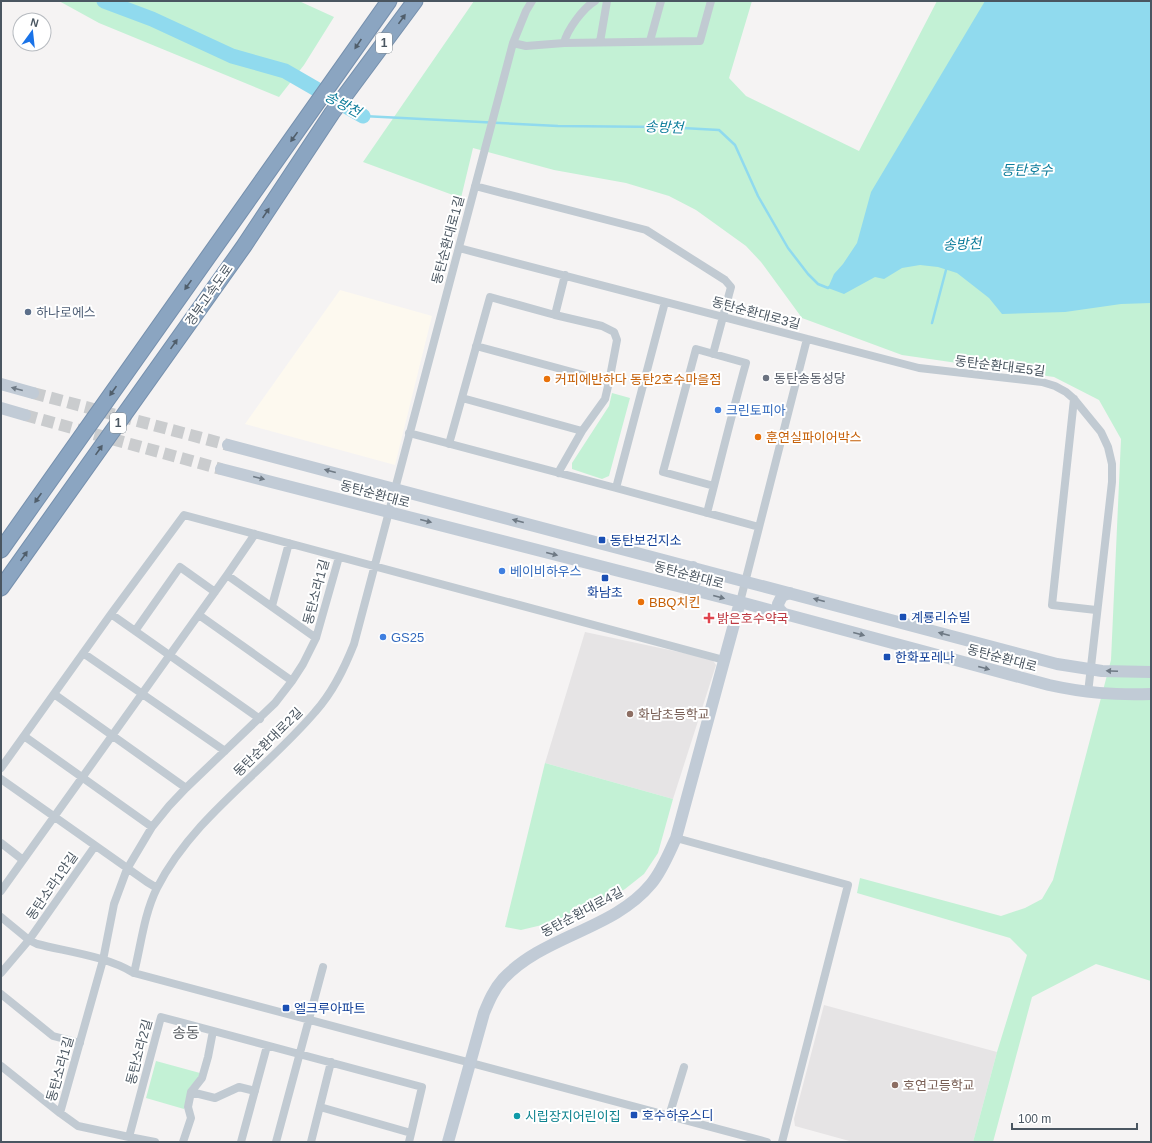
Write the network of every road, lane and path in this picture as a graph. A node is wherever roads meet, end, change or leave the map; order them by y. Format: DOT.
graph roads {
  1 [pos="389,1"];
  2 [pos="415,1"];
  3 [pos="532,1"];
  4 [pos="595,1"];
  5 [pos="607,1"];
  6 [pos="661,1"];
  7 [pos="711,1"];
  8 [pos="650,41"];
  9 [pos="600,42"];
  10 [pos="513,43"];
  11 [pos="564,43"];
  12 [pos="475,186"];
  13 [pos="459,248"];
  14 [pos="565,275"];
  15 [pos="665,302"];
  16 [pos="555,315"];
  17 [pos="723,317"];
  18 [pos="807,339"];
  19 [pos="476,346"];
  20 [pos="714,354"];
  21 [pos="609,382"];
  22 [pos="1,384"];
  23 [pos="33,393"];
  24 [pos="462,398"];
  25 [pos="1074,399"];
  26 [pos="1,408"];
  27 [pos="25,415"];
  28 [pos="582,431"];
  29 [pos="409,433"];
  30 [pos="228,444"];
  31 [pos="449,444"];
  32 [pos="221,468"];
  33 [pos="558,472"];
  34 [pos="714,486"];
  35 [pos="395,488"];
  36 [pos="616,488"];
  37 [pos="388,512"];
  38 [pos="707,513"];
  39 [pos="759,527"];
  40 [pos="255,534"];
  41 [pos="289,543"];
  42 [pos="1,550"];
  43 [pos="339,557"];
  44 [pos="374,566"];
  45 [pos="693,567"];
  46 [pos="617,571"];
  47 [pos="227,575"];
  48 [pos="746,580"];
  49 [pos="1,588"];
  50 [pos="215,592"];
  51 [pos="790,592"];
  52 [pos="740,602"];
  53 [pos="272,606"];
  54 [pos="1096,610"];
  55 [pos="111,614"];
  56 [pos="784,614"];
  57 [pos="199,615"];
  58 [pos="134,631"];
  59 [pos="316,638"];
  60 [pos="83,653"];
  61 [pos="170,655"];
  62 [pos="724,660"];
  63 [pos="1090,669"];
  64 [pos="1151,672"];
  65 [pos="292,681"];
  66 [pos="1088,693"];
  67 [pos="54,694"];
  68 [pos="142,694"];
  69 [pos="1151,694"];
  70 [pos="260,719"];
  71 [pos="24,736"];
  72 [pos="112,736"];
  73 [pos="225,751"];
  74 [pos="1,768"];
  75 [pos="82,778"];
  76 [pos="1,779"];
  77 [pos="186,788"];
  78 [pos="54,817"];
  79 [pos="152,827"];
  80 [pos="676,838"];
  81 [pos="1,843"];
  82 [pos="95,846"];
  83 [pos="23,860"];
  84 [pos="128,869"];
  85 [pos="157,888"];
  86 [pos="1,891"];
  87 [pos="1,917"];
  88 [pos="29,940"];
  89 [pos="103,960"];
  90 [pos="323,967"];
  91 [pos="1,973"];
  92 [pos="134,973"];
  93 [pos="1,994"];
  94 [pos="308,1019"];
  95 [pos="212,1031"];
  96 [pos="80,1043"];
  97 [pos="267,1046"];
  98 [pos="299,1054"];
  99 [pos="331,1062"];
  100 [pos="470,1062"];
  101 [pos="1,1066"];
  102 [pos="684,1067"];
  103 [pos="255,1091"];
  104 [pos="191,1092"];
  105 [pos="320,1108"];
  106 [pos="60,1113"];
  107 [pos="668,1116"];
  108 [pos="411,1133"];
  109 [pos="129,1137"];
  110 [pos="155,1142"];
  111 [pos="183,1142"];
  112 [pos="241,1142"];
  113 [pos="276,1142"];
  114 [pos="311,1142"];
  115 [pos="409,1142"];
  116 [pos="448,1142"];
  117 [pos="767,1142"];
  118 [pos="782,1142"];
  1 -- 42 [label="highway, 경부고속도로 / 1, one-way"];
  49 -- 2 [label="highway, 경부고속도로 / 1, one-way"];
  3 -- 10 [label="street, 동탄순환대로1길"];
  4 -- 11 [label="street"];
  5 -- 9 [label="street"];
  6 -- 8 [label="street"];
  7 -- 8 [label="street"];
  8 -- 9 [label="street"];
  9 -- 11 [label="street"];
  10 -- 11 [label="street"];
  10 -- 12 [label="street, 동탄순환대로1길"];
  12 -- 13 [label="street, 동탄순환대로1길"];
  12 -- 17 [label="street"];
  13 -- 14 [label="street, 동탄순환대로3길"];
  13 -- 29 [label="street, 동탄순환대로1길"];
  14 -- 15 [label="street, 동탄순환대로3길"];
  14 -- 16 [label="street"];
  15 -- 17 [label="street, 동탄순환대로3길"];
  15 -- 36 [label="street"];
  16 -- 19 [label="street"];
  16 -- 21 [label="street"];
  17 -- 18 [label="street, 동탄순환대로3길"];
  17 -- 20 [label="street"];
  18 -- 25 [label="street, 동탄순환대로5길"];
  18 -- 39 [label="street, 동탄순환대로3길"];
  19 -- 21 [label="street"];
  19 -- 24 [label="street"];
  20 -- 34 [label="street"];
  20 -- 34 [label="street"];
  21 -- 28 [label="street"];
  23 -- 22 [label="main road, one-way"];
  24 -- 28 [label="street"];
  24 -- 31 [label="street"];
  25 -- 54 [label="street, 동탄순환대로5길"];
  25 -- 54 [label="street"];
  26 -- 27 [label="main road"];
  28 -- 33 [label="street"];
  29 -- 31 [label="street"];
  29 -- 35 [label="street, 동탄순환대로1길"];
  35 -- 30 [label="main road, 동탄순환대로, one-way"];
  31 -- 33 [label="street"];
  32 -- 37 [label="main road, 동탄순환대로, one-way"];
  33 -- 36 [label="street"];
  34 -- 38 [label="street"];
  35 -- 37 [label="street, 동탄순환대로1길"];
  45 -- 35 [label="main road, 동탄순환대로, one-way"];
  36 -- 38 [label="street"];
  37 -- 44 [label="street, 동탄순환대로2길"];
  37 -- 46 [label="main road, 동탄순환대로, one-way"];
  38 -- 39 [label="street"];
  39 -- 48 [label="street, 동탄순환대로3길"];
  40 -- 41 [label="street, 동탄소라1길"];
  40 -- 47 [label="street"];
  40 -- 55 [label="street, 동탄소라1길"];
  41 -- 43 [label="street, 동탄소라1길"];
  41 -- 53 [label="street"];
  43 -- 44 [label="street"];
  43 -- 59 [label="street, 동탄소라1길"];
  44 -- 62 [label="street"];
  44 -- 85 [label="street, 동탄순환대로2길"];
  45 -- 46 [label="main road"];
  45 -- 48 [label="main road, 동탄순환대로"];
  46 -- 52 [label="main road, 동탄순환대로, one-way"];
  47 -- 50 [label="street"];
  47 -- 53 [label="street"];
  48 -- 51 [label="main road, 동탄순환대로"];
  48 -- 52 [label="street, 동탄순환대로3길"];
  50 -- 57 [label="street"];
  50 -- 58 [label="street"];
  51 -- 56 [label="main road"];
  63 -- 51 [label="main road, 동탄순환대로, one-way"];
  52 -- 56 [label="main road, 동탄순환대로"];
  52 -- 62 [label="main road, 동탄순환대로4길"];
  53 -- 59 [label="street"];
  54 -- 63 [label="street, 동탄순환대로5길"];
  55 -- 58 [label="street"];
  55 -- 60 [label="street, 동탄소라1길"];
  56 -- 66 [label="main road, 동탄순환대로, one-way"];
  57 -- 61 [label="street"];
  57 -- 65 [label="street"];
  58 -- 61 [label="street"];
  59 -- 65 [label="street, 동탄소라1길"];
  60 -- 67 [label="street, 동탄소라1길"];
  60 -- 68 [label="street"];
  61 -- 68 [label="street"];
  61 -- 70 [label="street"];
  62 -- 80 [label="main road, 동탄순환대로4길"];
  64 -- 63 [label="main road, 동탄순환대로, one-way"];
  63 -- 66 [label="street, 동탄순환대로5길"];
  65 -- 70 [label="street, 동탄소라1길"];
  66 -- 69 [label="main road, 동탄순환대로"];
  67 -- 71 [label="street, 동탄소라1길"];
  67 -- 72 [label="street"];
  68 -- 72 [label="street"];
  68 -- 73 [label="street"];
  70 -- 73 [label="street, 동탄소라1길"];
  71 -- 74 [label="street, 동탄소라1길"];
  71 -- 75 [label="street"];
  72 -- 75 [label="street"];
  72 -- 77 [label="street"];
  73 -- 77 [label="street, 동탄소라1길"];
  75 -- 78 [label="street"];
  75 -- 79 [label="street"];
  76 -- 78 [label="street, 동탄소라1안길"];
  77 -- 79 [label="street, 동탄소라1길"];
  78 -- 82 [label="street, 동탄소라1안길"];
  78 -- 83 [label="street"];
  79 -- 84 [label="street, 동탄소라1길"];
  80 -- 100 [label="main road, 동탄순환대로4길"];
  80 -- 118 [label="street"];
  81 -- 83 [label="street"];
  82 -- 84 [label="street, 동탄소라1안길"];
  82 -- 88 [label="street, 동탄소라1안길"];
  83 -- 86 [label="street"];
  84 -- 85 [label="street, 동탄소라1안길"];
  84 -- 89 [label="street, 동탄소라1길"];
  85 -- 92 [label="street, 동탄순환대로2길"];
  87 -- 88 [label="street, 동탄소라1안길"];
  88 -- 89 [label="street, 동탄소라1안길"];
  88 -- 91 [label="street, 동탄소라1안길"];
  89 -- 92 [label="street"];
  89 -- 96 [label="street, 동탄소라1길"];
  90 -- 94 [label="street"];
  92 -- 94 [label="street"];
  93 -- 96 [label="street"];
  94 -- 98 [label="street"];
  94 -- 100 [label="street"];
  95 -- 97 [label="street, 동탄소라2길"];
  95 -- 104 [label="street"];
  95 -- 109 [label="street, 동탄소라2길"];
  96 -- 106 [label="street, 동탄소라1길"];
  97 -- 98 [label="street, 동탄소라2길"];
  97 -- 103 [label="street"];
  98 -- 99 [label="street, 동탄소라2길"];
  98 -- 113 [label="street"];
  99 -- 105 [label="street"];
  99 -- 108 [label="street, 동탄소라2길"];
  100 -- 107 [label="street"];
  100 -- 116 [label="main road, 동탄순환대로4길"];
  101 -- 106 [label="street, 동탄소라1길"];
  102 -- 107 [label="street"];
  103 -- 104 [label="street"];
  103 -- 112 [label="street"];
  104 -- 111 [label="street"];
  105 -- 108 [label="street"];
  105 -- 114 [label="street"];
  106 -- 109 [label="street"];
  107 -- 117 [label="street"];
  108 -- 115 [label="street, 동탄소라2길"];
  109 -- 110 [label="street"];
}
